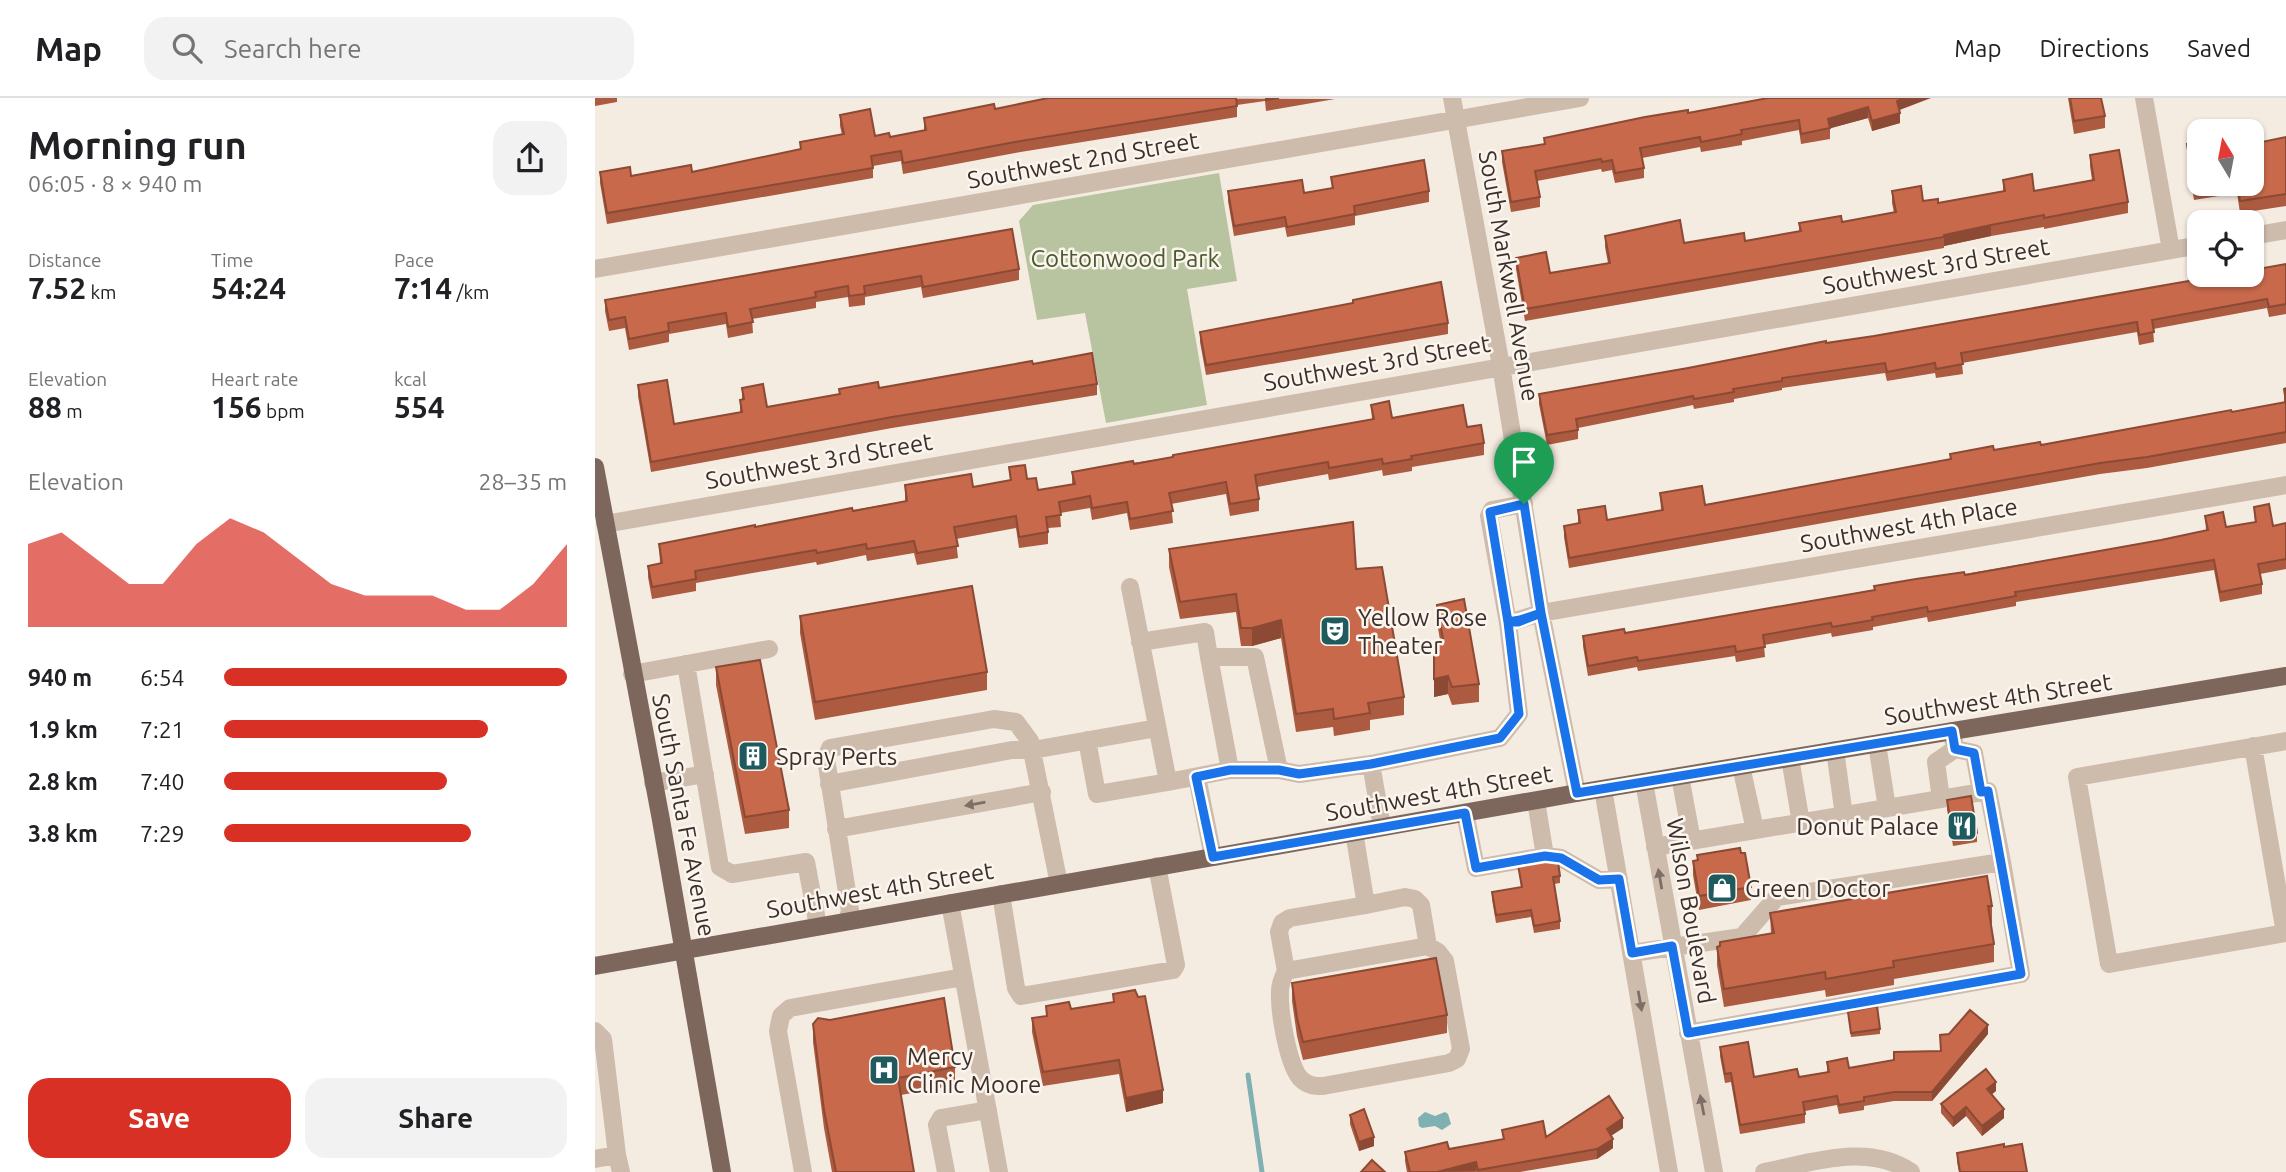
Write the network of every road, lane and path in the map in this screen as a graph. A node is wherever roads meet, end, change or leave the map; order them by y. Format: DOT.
graph roads {
  1 [pos="1452,98"];
  2 [pos="1580,98"];
  3 [pos="2144,98"];
  4 [pos="1456,120"];
  5 [pos="2286,230"];
  6 [pos="2264,234"];
  7 [pos="2187,247"];
  8 [pos="2171,250"];
  9 [pos="595,270"];
  10 [pos="1501,366"];
  11 [pos="595,467"];
  12 [pos="2286,485"];
  13 [pos="1524,504"];
  14 [pos="601,518"];
  15 [pos="1130,587"];
  16 [pos="1541,613"];
  17 [pos="1508,622"];
  18 [pos="1140,642"];
  19 [pos="769,649"];
  20 [pos="1209,656"];
  21 [pos="686,664"];
  22 [pos="632,674"];
  23 [pos="2286,676"];
  24 [pos="1157,728"];
  25 [pos="1952,731"];
  26 [pos="1087,740"];
  27 [pos="2286,741"];
  28 [pos="1877,744"];
  29 [pos="2253,746"];
  30 [pos="1955,749"];
  31 [pos="1033,750"];
  32 [pos="1835,750"];
  33 [pos="1790,758"];
  34 [pos="1371,764"];
  35 [pos="1741,766"];
  36 [pos="1230,770"];
  37 [pos="1279,770"];
  38 [pos="705,774"];
  39 [pos="1680,776"];
  40 [pos="1196,777"];
  41 [pos="1168,782"];
  42 [pos="1644,782"];
  43 [pos="653,783"];
  44 [pos="829,784"];
  45 [pos="1603,789"];
  46 [pos="1042,792"];
  47 [pos="1981,792"];
  48 [pos="1577,793"];
  49 [pos="1941,799"];
  50 [pos="1536,801"];
  51 [pos="1887,808"];
  52 [pos="1465,813"];
  53 [pos="1845,816"];
  54 [pos="1801,823"];
  55 [pos="1382,827"];
  56 [pos="837,829"];
  57 [pos="1755,830"];
  58 [pos="1354,832"];
  59 [pos="1692,841"];
  60 [pos="1655,847"];
  61 [pos="1545,856"];
  62 [pos="1213,857"];
  63 [pos="2002,862"];
  64 [pos="1157,866"];
  65 [pos="1619,879"];
  66 [pos="1059,884"];
  67 [pos="1001,894"];
  68 [pos="950,903"];
  69 [pos="1366,905"];
  70 [pos="847,921"];
  71 [pos="818,926"];
  72 [pos="2285,932"];
  73 [pos="1428,946"];
  74 [pos="1672,946"];
  75 [pos="684,950"];
  76 [pos="1632,953"];
  77 [pos="595,966"];
  78 [pos="1286,971"];
  79 [pos="963,977"];
  80 [pos="595,1031"];
  81 [pos="1688,1033"];
  82 [pos="602,1087"];
  83 [pos="988,1110"];
  84 [pos="595,1158"];
  85 [pos="619,1163"];
  86 [pos="1907,1169"];
  87 [pos="722,1172"];
  88 [pos="803,1172"];
  89 [pos="946,1172"];
  90 [pos="999,1172"];
  91 [pos="1669,1172"];
  92 [pos="1714,1172"];
  93 [pos="1764,1172"];
  1 -- 4 [label="street, South Markwell Avenue"];
  2 -- 4 [label="street, Southwest 2nd Street"];
  3 -- 8 [label="street"];
  4 -- 9 [label="street, Southwest 2nd Street"];
  4 -- 10 [label="street, South Markwell Avenue"];
  5 -- 6 [label="street"];
  7 -- 8 [label="street, Southwest 3rd Street"];
  8 -- 10 [label="street, Southwest 3rd Street"];
  10 -- 13 [label="street, South Markwell Avenue"];
  10 -- 14 [label="street, Southwest 3rd Street"];
  11 -- 14 [label="main road, South Santa Fe Avenue"];
  12 -- 16 [label="street, Southwest 4th Place"];
  13 -- 16 [label="street, South Markwell Avenue"];
  13 -- 17 [label="street"];
  14 -- 22 [label="main road, South Santa Fe Avenue"];
  15 -- 18 [label="street"];
  16 -- 17 [label="street, Southwest 4th Place"];
  16 -- 48 [label="street, South Markwell Avenue"];
  17 -- 34 [label="street"];
  18 -- 20 [label="street"];
  18 -- 24 [label="street"];
  19 -- 21 [label="street"];
  20 -- 36 [label="street"];
  20 -- 37 [label="street"];
  21 -- 22 [label="street"];
  21 -- 38 [label="street"];
  22 -- 43 [label="main road, South Santa Fe Avenue"];
  23 -- 25 [label="main road, Southwest 4th Street"];
  24 -- 26 [label="street"];
  24 -- 41 [label="street"];
  25 -- 28 [label="main road, Southwest 4th Street"];
  25 -- 30 [label="street"];
  26 -- 31 [label="street"];
  26 -- 41 [label="street"];
  27 -- 29 [label="street"];
  28 -- 32 [label="main road, Southwest 4th Street"];
  28 -- 51 [label="street"];
  29 -- 72 [label="street"];
  29 -- 72 [label="street"];
  30 -- 47 [label="street"];
  30 -- 49 [label="street"];
  31 -- 44 [label="street"];
  31 -- 44 [label="street"];
  31 -- 46 [label="street"];
  32 -- 33 [label="main road, Southwest 4th Street"];
  32 -- 53 [label="street"];
  33 -- 35 [label="main road, Southwest 4th Street"];
  33 -- 54 [label="street"];
  34 -- 37 [label="street"];
  34 -- 55 [label="street"];
  35 -- 39 [label="main road, Southwest 4th Street"];
  35 -- 57 [label="street"];
  36 -- 37 [label="street"];
  36 -- 40 [label="street"];
  38 -- 43 [label="street"];
  38 -- 71 [label="street"];
  39 -- 42 [label="main road, Southwest 4th Street"];
  39 -- 59 [label="street"];
  40 -- 41 [label="street"];
  40 -- 62 [label="street"];
  42 -- 45 [label="main road, Southwest 4th Street"];
  42 -- 60 [label="street, Wilson Boulevard"];
  43 -- 75 [label="main road, South Santa Fe Avenue"];
  44 -- 56 [label="street"];
  45 -- 48 [label="main road, Southwest 4th Street"];
  45 -- 65 [label="street"];
  46 -- 56 [label="street, one-way"];
  46 -- 66 [label="street"];
  47 -- 49 [label="street"];
  47 -- 63 [label="street"];
  48 -- 50 [label="main road, Southwest 4th Street"];
  49 -- 51 [label="street"];
  50 -- 52 [label="main road, Southwest 4th Street"];
  50 -- 61 [label="street"];
  51 -- 53 [label="street"];
  52 -- 55 [label="main road, Southwest 4th Street"];
  52 -- 61 [label="street"];
  53 -- 54 [label="street"];
  54 -- 57 [label="street"];
  55 -- 58 [label="main road, Southwest 4th Street"];
  56 -- 70 [label="street"];
  57 -- 59 [label="street"];
  58 -- 62 [label="main road, Southwest 4th Street"];
  58 -- 69 [label="street"];
  59 -- 60 [label="street"];
  74 -- 60 [label="street, Wilson Boulevard, one-way"];
  61 -- 65 [label="street"];
  62 -- 64 [label="main road, Southwest 4th Street"];
  63 -- 74 [label="street"];
  63 -- 81 [label="street"];
  64 -- 66 [label="main road, Southwest 4th Street"];
  64 -- 67 [label="street"];
  65 -- 76 [label="street"];
  66 -- 67 [label="main road, Southwest 4th Street"];
  67 -- 68 [label="main road, Southwest 4th Street"];
  68 -- 70 [label="main road, Southwest 4th Street"];
  68 -- 79 [label="street"];
  69 -- 73 [label="street"];
  69 -- 78 [label="street"];
  70 -- 71 [label="main road, Southwest 4th Street"];
  71 -- 75 [label="main road, Southwest 4th Street"];
  73 -- 78 [label="street"];
  73 -- 78 [label="street"];
  74 -- 76 [label="street"];
  74 -- 81 [label="street, Wilson Boulevard"];
  75 -- 77 [label="main road, Southwest 4th Street"];
  75 -- 87 [label="main road, South Santa Fe Avenue"];
  76 -- 91 [label="street, one-way"];
  79 -- 83 [label="street"];
  79 -- 88 [label="street"];
  80 -- 82 [label="street"];
  92 -- 81 [label="street, Wilson Boulevard, one-way"];
  82 -- 85 [label="street"];
  83 -- 89 [label="street"];
  83 -- 90 [label="street"];
  84 -- 85 [label="street"];
  86 -- 93 [label="street"];
}
